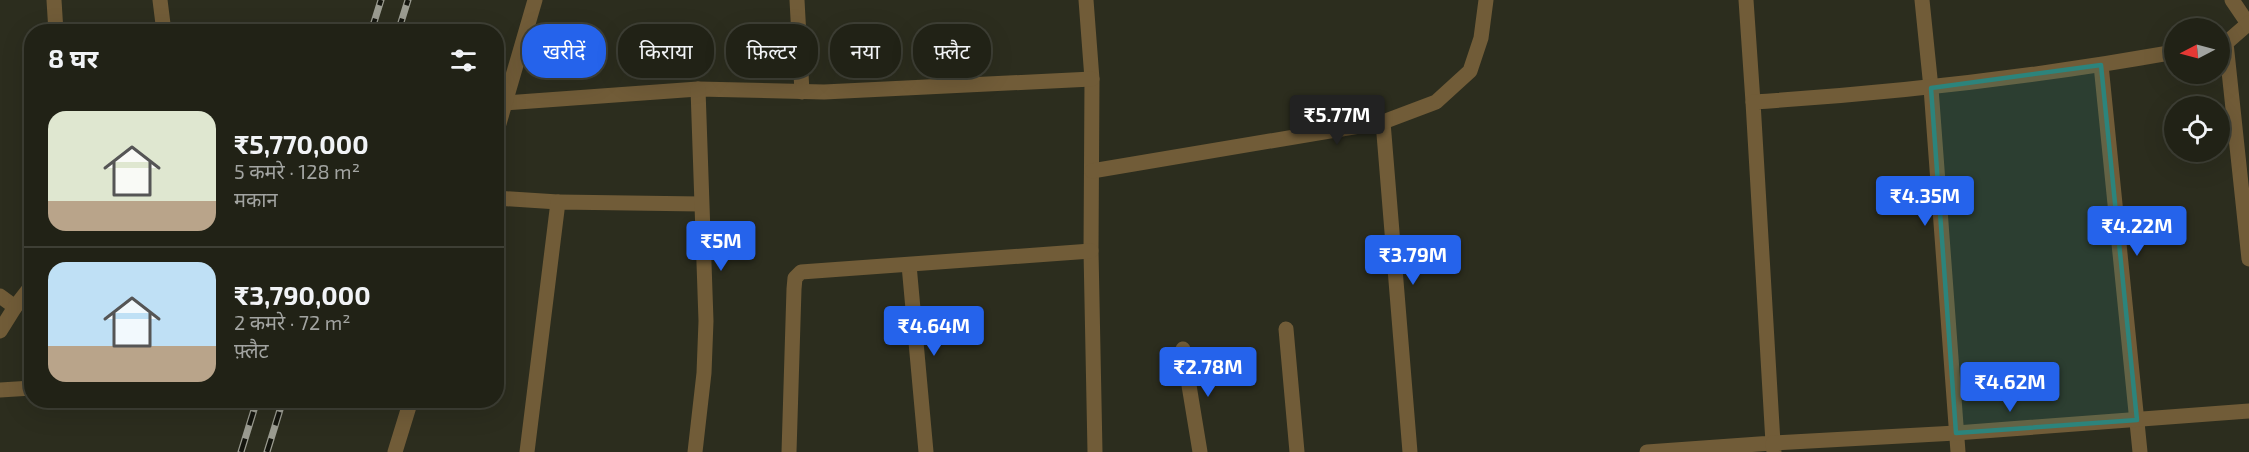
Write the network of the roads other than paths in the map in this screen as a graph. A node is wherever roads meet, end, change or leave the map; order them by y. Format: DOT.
graph roads {
  1 [pos="54,0"];
  2 [pos="160,0"];
  3 [pos="535,0"];
  4 [pos="797,0"];
  5 [pos="1086,0"];
  6 [pos="1486,0"];
  7 [pos="1746,0"];
  8 [pos="1923,0"];
  9 [pos="2232,0"];
  10 [pos="56,24"];
  11 [pos="163,24"];
  12 [pos="2249,24"];
  13 [pos="2230,38"];
  14 [pos="2164,54"];
  15 [pos="2101,65"];
  16 [pos="1092,79"];
  17 [pos="2228,84"];
  18 [pos="1931,88"];
  19 [pos="698,89"];
  20 [pos="802,92"];
  21 [pos="1753,102"];
  22 [pos="506,103"];
  23 [pos="504,109"];
  24 [pos="1383,122"];
  25 [pos="1092,171"];
  26 [pos="504,199"];
  27 [pos="558,202"];
  28 [pos="700,204"];
  29 [pos="1091,251"];
  30 [pos="2249,259"];
  31 [pos="909,265"];
  32 [pos="24,295"];
  33 [pos="0,296"];
  34 [pos="15,307"];
  35 [pos="1286,329"];
  36 [pos="0,331"];
  37 [pos="1183,349"];
  38 [pos="24,388"];
  39 [pos="0,390"];
  40 [pos="409,408"];
  41 [pos="2249,411"];
  42 [pos="2137,420"];
  43 [pos="1956,433"];
  44 [pos="1774,447"];
  45 [pos="395,452"];
  46 [pos="526,452"];
  47 [pos="695,452"];
  48 [pos="789,452"];
  49 [pos="926,452"];
  50 [pos="1095,452"];
  51 [pos="1200,452"];
  52 [pos="1297,452"];
  53 [pos="1410,452"];
  54 [pos="1647,452"];
  55 [pos="1958,452"];
  56 [pos="2140,452"];
  1 -- 10 [label="street"];
  2 -- 11 [label="street"];
  3 -- 22 [label="street"];
  4 -- 20 [label="street"];
  5 -- 16 [label="street"];
  6 -- 24 [label="street"];
  7 -- 21 [label="street"];
  8 -- 18 [label="street"];
  9 -- 12 [label="street"];
  12 -- 13 [label="street"];
  14 -- 15 [label="street"];
  15 -- 18 [label="street"];
  15 -- 42 [label="street"];
  16 -- 20 [label="street"];
  16 -- 25 [label="street"];
  17 -- 30 [label="street"];
  18 -- 21 [label="street"];
  18 -- 43 [label="street"];
  19 -- 20 [label="street"];
  19 -- 22 [label="street"];
  19 -- 28 [label="street"];
  21 -- 44 [label="street"];
  22 -- 23 [label="street"];
  24 -- 25 [label="street"];
  24 -- 53 [label="street"];
  25 -- 29 [label="street"];
  26 -- 27 [label="street"];
  27 -- 28 [label="street"];
  27 -- 46 [label="street"];
  28 -- 47 [label="street"];
  29 -- 31 [label="street"];
  29 -- 50 [label="street"];
  31 -- 48 [label="street"];
  31 -- 49 [label="street"];
  32 -- 34 [label="street"];
  33 -- 34 [label="street"];
  34 -- 36 [label="street"];
  35 -- 52 [label="street"];
  37 -- 51 [label="street"];
  38 -- 39 [label="street"];
  40 -- 45 [label="street"];
  41 -- 42 [label="street"];
  42 -- 43 [label="street"];
  42 -- 56 [label="street"];
  43 -- 44 [label="street"];
  43 -- 55 [label="street"];
  44 -- 54 [label="street"];
}
